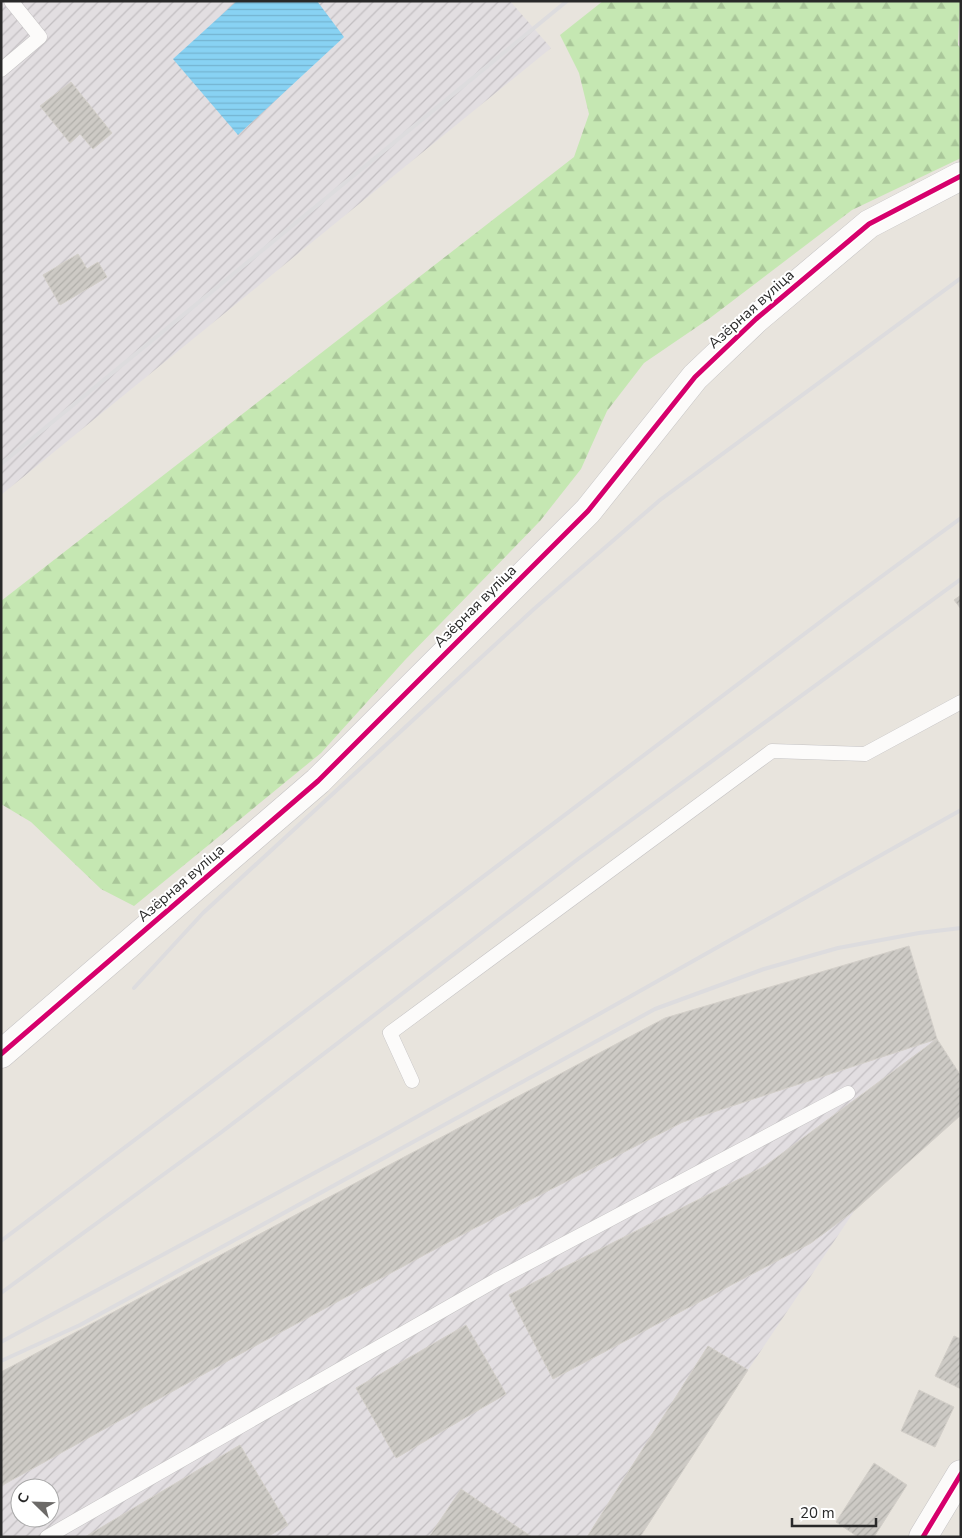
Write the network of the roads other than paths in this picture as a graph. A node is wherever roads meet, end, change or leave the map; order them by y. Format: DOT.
graph roads {
  1 [pos="11,1"];
  2 [pos="1,70"];
  3 [pos="961,176"];
  4 [pos="961,702"];
  5 [pos="1,1054"];
  6 [pos="412,1081"];
  7 [pos="848,1093"];
  8 [pos="961,1474"];
  9 [pos="47,1537"];
  10 [pos="923,1537"];
  1 -- 2 [label="lane"];
  3 -- 5 [label="street, Азёрная вуліца"];
  4 -- 6 [label="lane"];
  7 -- 9 [label="lane"];
  8 -- 10 [label="street"];
}
